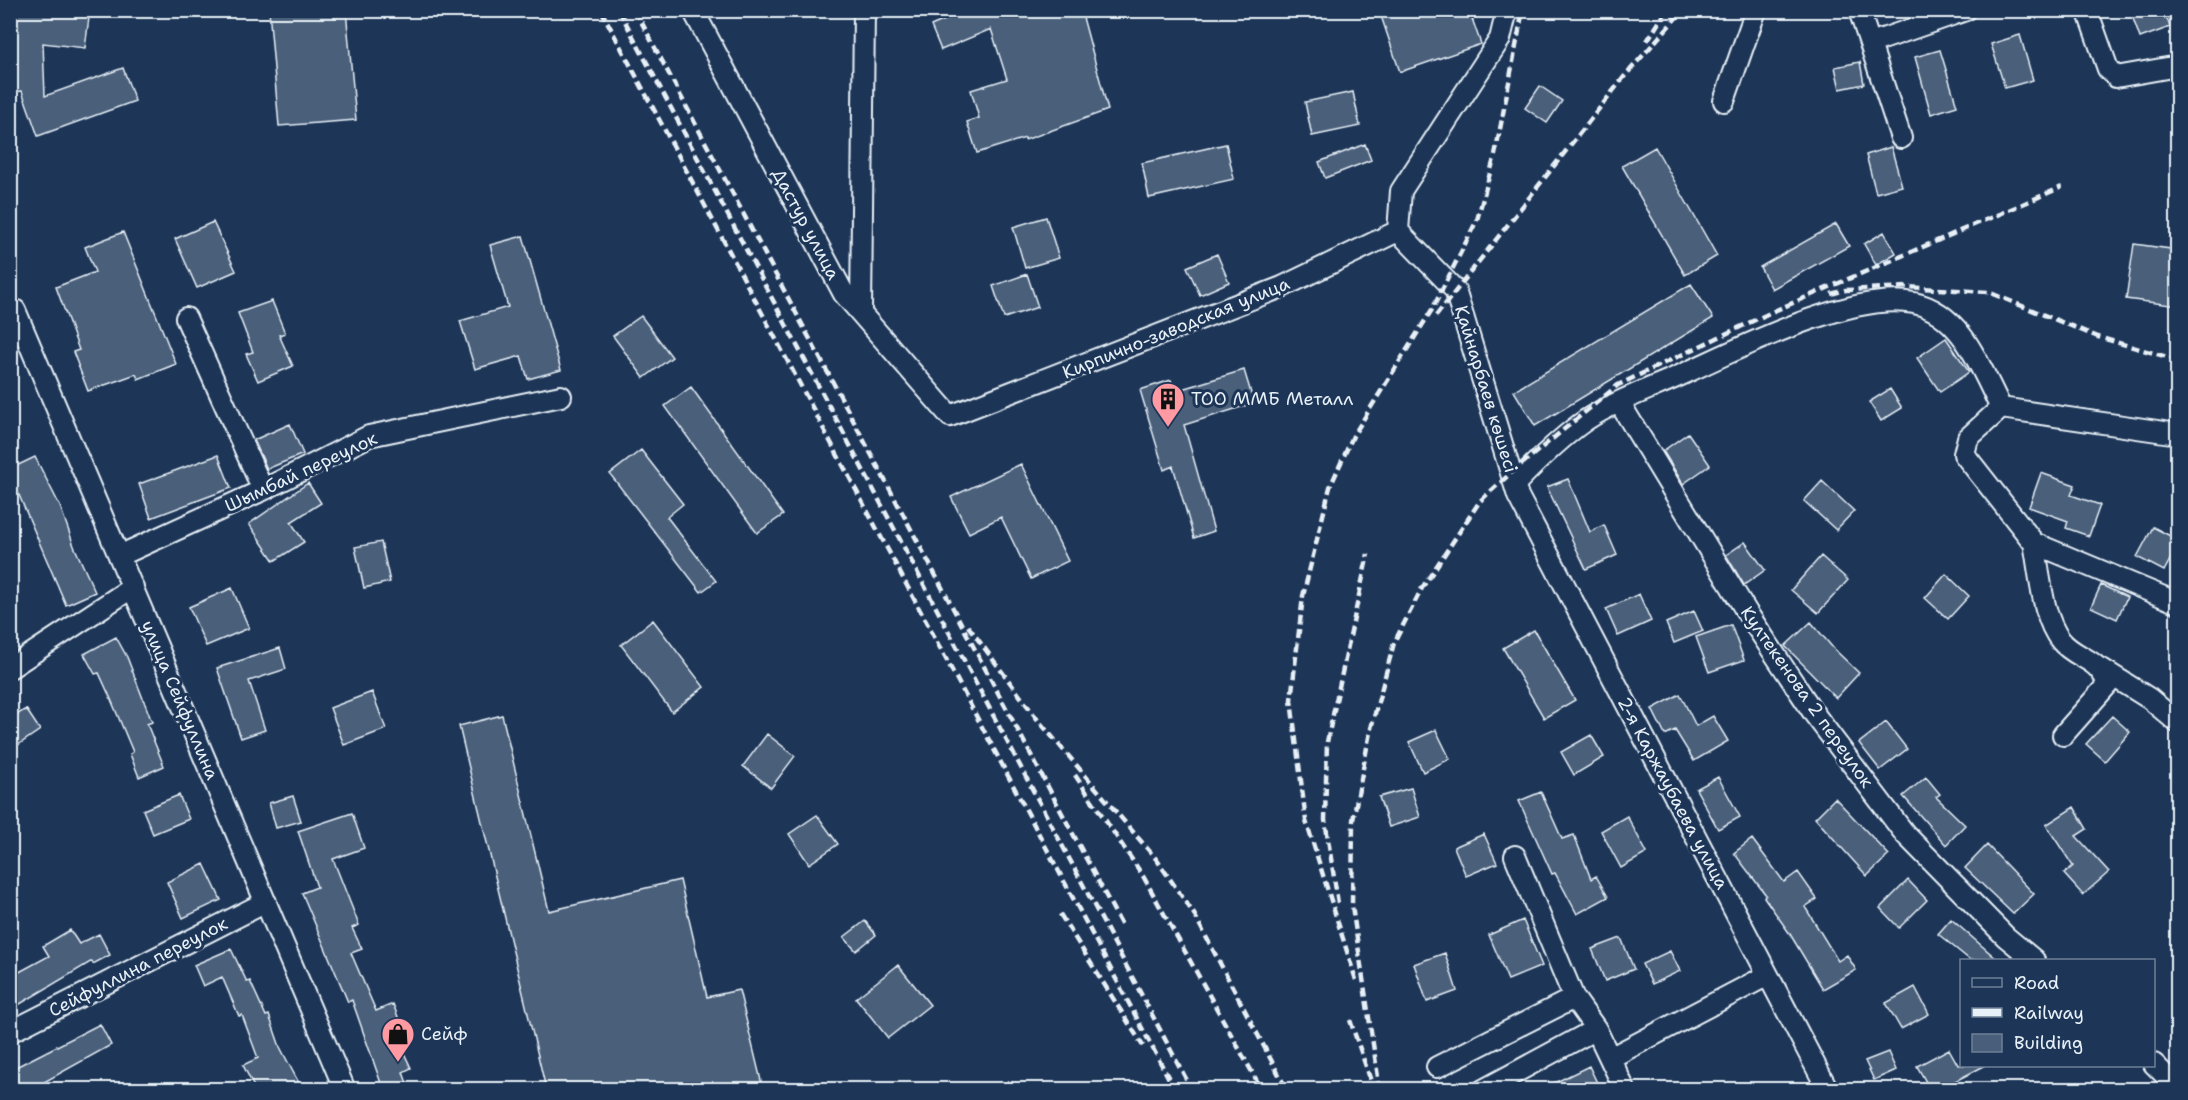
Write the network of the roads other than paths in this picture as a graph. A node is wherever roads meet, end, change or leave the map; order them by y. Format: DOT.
graph roads {
  1 [pos="693,10"];
  2 [pos="864,10"];
  3 [pos="1507,10"];
  4 [pos="1756,10"];
  5 [pos="1859,10"];
  6 [pos="1966,10"];
  7 [pos="2087,10"];
  8 [pos="1871,43"];
  9 [pos="2178,66"];
  10 [pos="1724,101"];
  11 [pos="1901,138"];
  12 [pos="1398,231"];
  13 [pos="15,310"];
  14 [pos="861,313"];
  15 [pos="186,318"];
  16 [pos="561,396"];
  17 [pos="1619,402"];
  18 [pos="2001,408"];
  19 [pos="950,416"];
  20 [pos="2178,434"];
  21 [pos="262,490"];
  22 [pos="1516,490"];
  23 [pos="2034,543"];
  24 [pos="120,556"];
  25 [pos="133,587"];
  26 [pos="2178,603"];
  27 [pos="10,668"];
  28 [pos="2102,669"];
  29 [pos="2178,723"];
  30 [pos="2063,735"];
  31 [pos="1515,856"];
  32 [pos="266,902"];
  33 [pos="2033,959"];
  34 [pos="1768,975"];
  35 [pos="1574,998"];
  36 [pos="1596,1029"];
  37 [pos="10,1032"];
  38 [pos="1610,1058"];
  39 [pos="2155,1065"];
  40 [pos="1437,1067"];
  41 [pos="2178,1088"];
  42 [pos="345,1089"];
  43 [pos="1483,1089"];
  44 [pos="1625,1089"];
  45 [pos="1828,1089"];
  1 -- 14 [label="street, Дастур улица"];
  2 -- 14 [label="street"];
  3 -- 12 [label="street"];
  4 -- 10 [label="street"];
  5 -- 8 [label="street"];
  6 -- 8 [label="street"];
  7 -- 9 [label="street"];
  8 -- 11 [label="street"];
  12 -- 19 [label="street, Кирпично-заводская улица"];
  12 -- 22 [label="street, Қайнарбаев көшесі"];
  13 -- 24 [label="street, улица Сейфуллина"];
  14 -- 19 [label="street, Дастур улица"];
  15 -- 21 [label="street"];
  16 -- 21 [label="street, Шымбай переулок"];
  17 -- 18 [label="street"];
  17 -- 22 [label="street"];
  17 -- 33 [label="street, Култекенова 2 переулок"];
  18 -- 20 [label="street"];
  18 -- 23 [label="street"];
  21 -- 24 [label="street, Шымбай переулок"];
  22 -- 34 [label="street, 2-я Каржаубаева улица"];
  23 -- 26 [label="street"];
  23 -- 28 [label="street"];
  24 -- 25 [label="street, улица Сейфуллина"];
  25 -- 27 [label="street"];
  25 -- 32 [label="street, улица Сейфуллина"];
  28 -- 29 [label="street"];
  28 -- 30 [label="street"];
  31 -- 35 [label="street"];
  32 -- 37 [label="street, Сейфуллина переулок"];
  32 -- 42 [label="street, улица Сейфуллина"];
  34 -- 38 [label="street"];
  34 -- 45 [label="street, 2-я Каржаубаева улица"];
  35 -- 36 [label="street"];
  35 -- 40 [label="street"];
  36 -- 38 [label="street"];
  36 -- 43 [label="street"];
  38 -- 44 [label="street"];
  39 -- 41 [label="street"];
}
